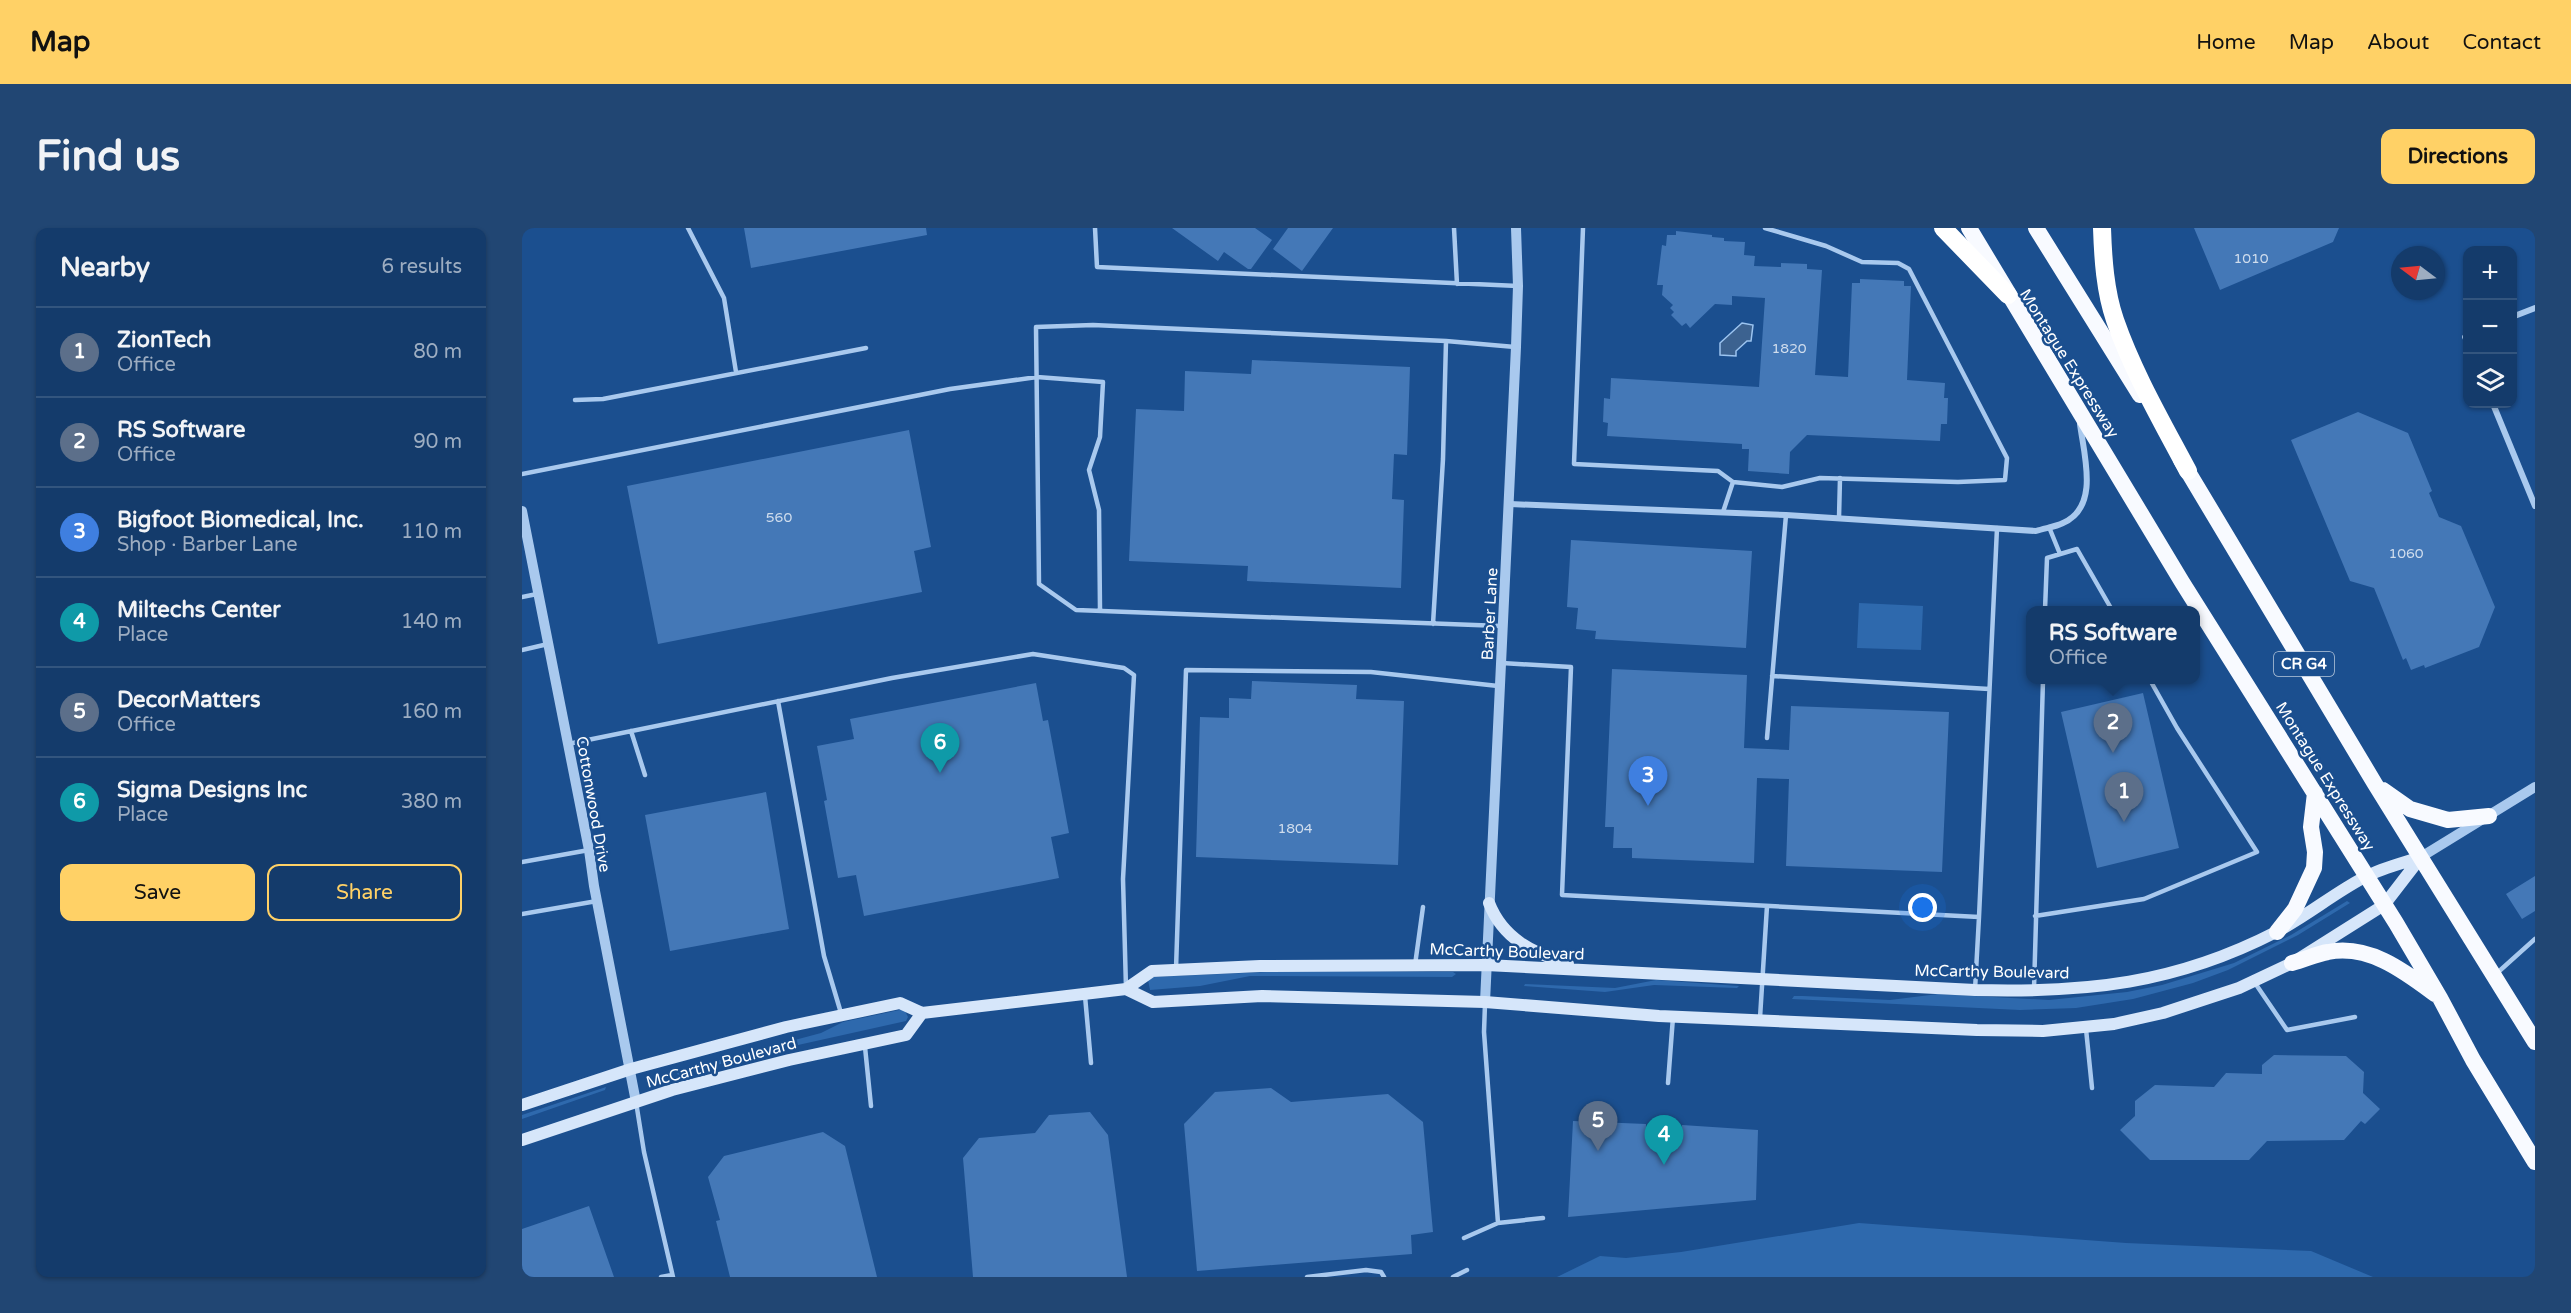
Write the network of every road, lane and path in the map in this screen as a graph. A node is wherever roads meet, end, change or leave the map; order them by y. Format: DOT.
graph roads {
  1 [pos="688,228"];
  2 [pos="1095,228"];
  3 [pos="1454,228"];
  4 [pos="1516,228"];
  5 [pos="1583,228"];
  6 [pos="1765,228"];
  7 [pos="1943,228"];
  8 [pos="1969,228"];
  9 [pos="2036,228"];
  10 [pos="2102,228"];
  11 [pos="1457,284"];
  12 [pos="1518,286"];
  13 [pos="2007,295"];
  14 [pos="2535,308"];
  15 [pos="2517,315"];
  16 [pos="1446,341"];
  17 [pos="1516,347"];
  18 [pos="866,348"];
  19 [pos="736,372"];
  20 [pos="1037,377"];
  21 [pos="575,400"];
  22 [pos="2078,408"];
  23 [pos="2495,408"];
  24 [pos="2188,471"];
  25 [pos="522,474"];
  26 [pos="1840,478"];
  27 [pos="1733,482"];
  28 [pos="1509,504"];
  29 [pos="2535,506"];
  30 [pos="522,511"];
  31 [pos="1723,512"];
  32 [pos="1786,515"];
  33 [pos="1839,518"];
  34 [pos="2049,527"];
  35 [pos="1997,528"];
  36 [pos="2060,554"];
  37 [pos="538,594"];
  38 [pos="522,597"];
  39 [pos="2045,606"];
  40 [pos="2110,606"];
  41 [pos="2197,606"];
  42 [pos="1100,610"];
  43 [pos="2200,611"];
  44 [pos="1433,624"];
  45 [pos="1504,626"];
  46 [pos="548,644"];
  47 [pos="522,650"];
  48 [pos="1502,663"];
  49 [pos="1772,676"];
  50 [pos="2043,684"];
  51 [pos="2152,684"];
  52 [pos="1501,687"];
  53 [pos="1989,689"];
  54 [pos="778,701"];
  55 [pos="631,731"];
  56 [pos="1767,738"];
  57 [pos="568,744"];
  58 [pos="645,775"];
  59 [pos="2376,784"];
  60 [pos="2534,790"];
  61 [pos="2315,793"];
  62 [pos="2488,816"];
  63 [pos="589,850"];
  64 [pos="2421,857"];
  65 [pos="522,862"];
  66 [pos="2366,876"];
  67 [pos="597,901"];
  68 [pos="1489,903"];
  69 [pos="2384,905"];
  70 [pos="1767,906"];
  71 [pos="1423,907"];
  72 [pos="522,914"];
  73 [pos="2035,916"];
  74 [pos="1979,917"];
  75 [pos="2277,932"];
  76 [pos="2535,939"];
  77 [pos="2292,963"];
  78 [pos="1415,965"];
  79 [pos="1486,965"];
  80 [pos="1176,969"];
  81 [pos="1584,969"];
  82 [pos="2494,975"];
  83 [pos="1762,979"];
  84 [pos="2254,981"];
  85 [pos="1126,989"];
  86 [pos="1975,990"];
  87 [pos="2034,992"];
  88 [pos="1085,993"];
  89 [pos="2440,998"];
  90 [pos="1485,1002"];
  91 [pos="922,1013"];
  92 [pos="842,1015"];
  93 [pos="1673,1017"];
  94 [pos="2355,1017"];
  95 [pos="1760,1021"];
  96 [pos="2086,1026"];
  97 [pos="2535,1042"];
  98 [pos="864,1044"];
  99 [pos="1091,1063"];
  100 [pos="630,1069"];
  101 [pos="1668,1083"];
  102 [pos="2092,1088"];
  103 [pos="636,1102"];
  104 [pos="522,1106"];
  105 [pos="871,1107"];
  106 [pos="522,1140"];
  107 [pos="2535,1162"];
  108 [pos="1543,1218"];
  109 [pos="1498,1223"];
  110 [pos="1464,1238"];
  111 [pos="1467,1270"];
  112 [pos="673,1276"];
  113 [pos="661,1277"];
  114 [pos="1307,1277"];
  115 [pos="1384,1277"];
  116 [pos="1453,1277"];
  1 -- 19 [label="lane"];
  2 -- 11 [label="lane"];
  3 -- 11 [label="lane"];
  4 -- 12 [label="street, Barber Lane"];
  5 -- 27 [label="lane"];
  6 -- 26 [label="lane"];
  7 -- 13 [label="highway"];
  8 -- 13 [label="highway, Montague Expressway"];
  9 -- 24 [label="highway, CR G4"];
  10 -- 24 [label="highway"];
  11 -- 12 [label="lane"];
  12 -- 17 [label="street, Barber Lane"];
  13 -- 22 [label="highway, Montague Expressway"];
  14 -- 15 [label="street"];
  16 -- 17 [label="lane"];
  16 -- 20 [label="lane"];
  16 -- 44 [label="lane"];
  17 -- 28 [label="street, Barber Lane"];
  18 -- 19 [label="lane"];
  19 -- 21 [label="lane"];
  20 -- 25 [label="lane"];
  20 -- 42 [label="lane"];
  20 -- 42 [label="lane"];
  22 -- 34 [label="street"];
  22 -- 41 [label="highway, Montague Expressway"];
  23 -- 29 [label="street"];
  24 -- 59 [label="highway, CR G4"];
  26 -- 27 [label="lane"];
  26 -- 33 [label="lane"];
  27 -- 31 [label="lane"];
  28 -- 31 [label="street"];
  28 -- 45 [label="street, Barber Lane"];
  30 -- 37 [label="street, Cottonwood Drive"];
  31 -- 32 [label="street"];
  32 -- 33 [label="street"];
  32 -- 49 [label="lane"];
  33 -- 35 [label="street"];
  34 -- 35 [label="street"];
  34 -- 36 [label="lane"];
  35 -- 53 [label="lane"];
  36 -- 39 [label="lane"];
  36 -- 40 [label="lane"];
  37 -- 38 [label="lane"];
  37 -- 46 [label="street, Cottonwood Drive"];
  42 -- 44 [label="lane"];
  43 -- 61 [label="highway, Montague Expressway"];
  44 -- 45 [label="lane"];
  45 -- 48 [label="street, Barber Lane"];
  46 -- 47 [label="lane"];
  46 -- 57 [label="street, Cottonwood Drive"];
  48 -- 52 [label="street, Barber Lane"];
  48 -- 70 [label="lane"];
  49 -- 53 [label="lane"];
  49 -- 56 [label="lane"];
  50 -- 73 [label="lane"];
  51 -- 73 [label="lane"];
  52 -- 68 [label="street, Barber Lane"];
  52 -- 80 [label="lane"];
  53 -- 74 [label="lane"];
  54 -- 55 [label="lane"];
  54 -- 85 [label="lane"];
  54 -- 92 [label="lane"];
  55 -- 57 [label="lane"];
  55 -- 58 [label="lane"];
  57 -- 63 [label="street, Cottonwood Drive"];
  59 -- 62 [label="highway"];
  59 -- 64 [label="highway, CR G4"];
  60 -- 62 [label="street"];
  61 -- 66 [label="highway, Montague Expressway"];
  61 -- 75 [label="highway"];
  62 -- 64 [label="street"];
  63 -- 65 [label="lane"];
  63 -- 67 [label="street, Cottonwood Drive"];
  64 -- 66 [label="main road, McCarthy Boulevard"];
  64 -- 69 [label="main road"];
  64 -- 82 [label="highway, CR G4"];
  66 -- 69 [label="highway, Montague Expressway"];
  66 -- 75 [label="main road, McCarthy Boulevard"];
  67 -- 72 [label="lane"];
  67 -- 100 [label="street, Cottonwood Drive"];
  68 -- 79 [label="street, Barber Lane"];
  68 -- 81 [label="main road"];
  69 -- 77 [label="main road"];
  69 -- 89 [label="highway, Montague Expressway"];
  70 -- 74 [label="lane"];
  70 -- 83 [label="lane"];
  71 -- 78 [label="lane"];
  73 -- 87 [label="lane"];
  74 -- 86 [label="lane"];
  75 -- 87 [label="main road, McCarthy Boulevard"];
  76 -- 82 [label="lane"];
  77 -- 84 [label="main road"];
  77 -- 89 [label="highway"];
  78 -- 79 [label="main road, McCarthy Boulevard"];
  78 -- 80 [label="main road, McCarthy Boulevard"];
  79 -- 81 [label="main road, McCarthy Boulevard"];
  79 -- 90 [label="street, Barber Lane"];
  80 -- 85 [label="main road, McCarthy Boulevard"];
  81 -- 83 [label="main road, McCarthy Boulevard"];
  82 -- 97 [label="highway, CR G4"];
  83 -- 86 [label="main road, McCarthy Boulevard"];
  83 -- 95 [label="lane"];
  84 -- 94 [label="lane"];
  84 -- 96 [label="main road"];
  85 -- 88 [label="main road, McCarthy Boulevard"];
  85 -- 90 [label="main road"];
  86 -- 87 [label="main road, McCarthy Boulevard"];
  88 -- 91 [label="main road, McCarthy Boulevard"];
  88 -- 99 [label="lane"];
  89 -- 107 [label="highway, Montague Expressway"];
  90 -- 93 [label="main road"];
  90 -- 109 [label="lane"];
  91 -- 92 [label="main road, McCarthy Boulevard"];
  91 -- 98 [label="main road, McCarthy Boulevard"];
  92 -- 100 [label="main road, McCarthy Boulevard"];
  93 -- 95 [label="main road"];
  93 -- 101 [label="lane"];
  95 -- 96 [label="main road"];
  96 -- 102 [label="lane"];
  98 -- 103 [label="main road, McCarthy Boulevard"];
  98 -- 105 [label="lane"];
  100 -- 103 [label="street, Cottonwood Drive"];
  100 -- 104 [label="main road, McCarthy Boulevard"];
  103 -- 106 [label="main road, McCarthy Boulevard"];
  103 -- 112 [label="lane"];
  108 -- 109 [label="lane"];
  109 -- 110 [label="lane"];
  111 -- 116 [label="lane"];
  112 -- 113 [label="lane"];
  114 -- 115 [label="lane"];
}
